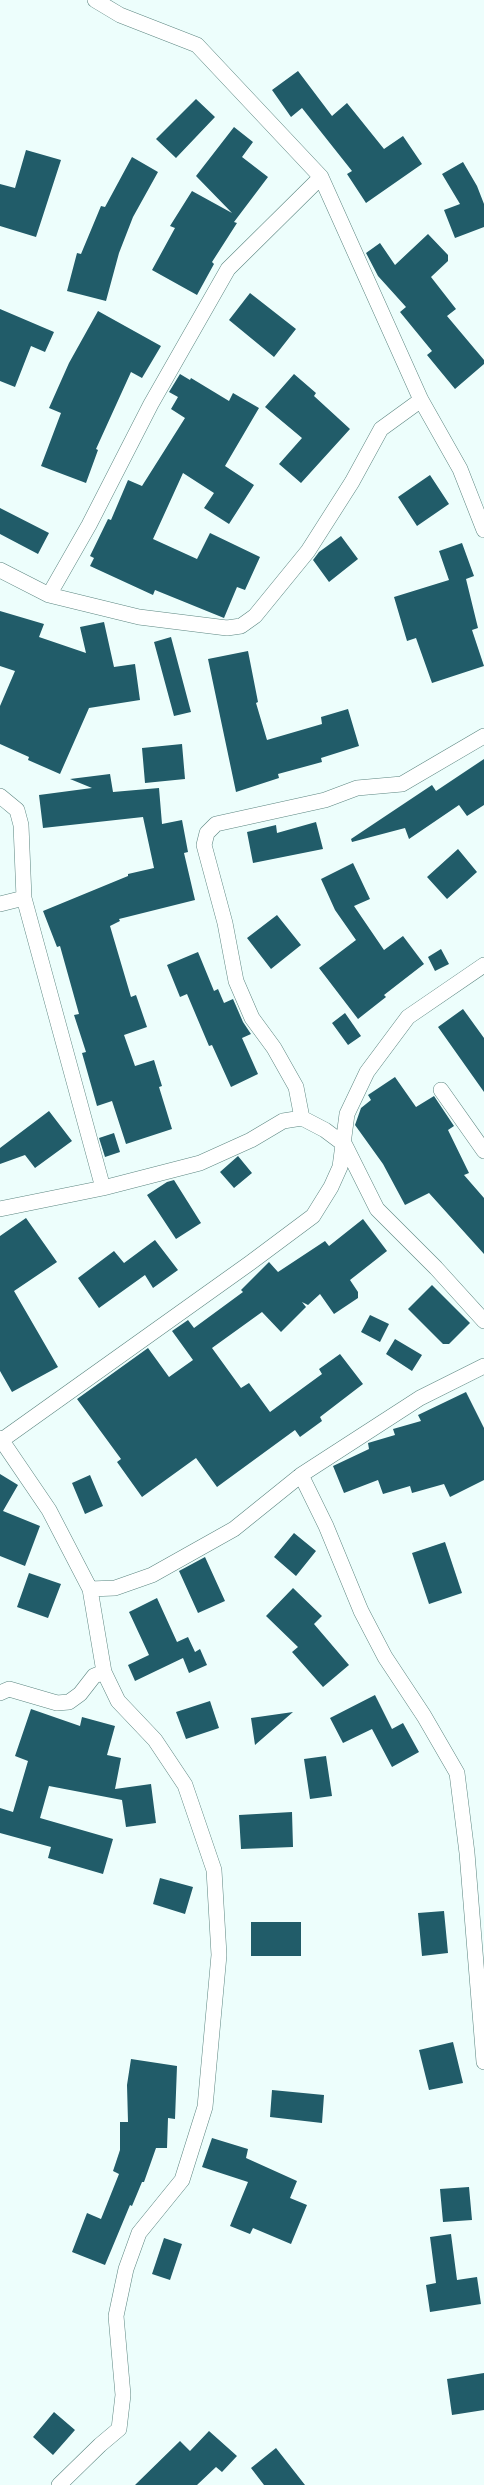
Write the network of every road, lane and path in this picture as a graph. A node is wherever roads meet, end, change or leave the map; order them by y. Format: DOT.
graph roads {
  1 [pos="95,0"];
  2 [pos="321,177"];
  3 [pos="421,400"];
  4 [pos="484,530"];
  5 [pos="0,570"];
  6 [pos="49,595"];
  7 [pos="484,736"];
  8 [pos="0,796"];
  9 [pos="24,898"];
  10 [pos="0,904"];
  11 [pos="484,965"];
  12 [pos="441,1090"];
  13 [pos="302,1118"];
  14 [pos="345,1145"];
  15 [pos="484,1151"];
  16 [pos="103,1188"];
  17 [pos="0,1209"];
  18 [pos="484,1321"];
  19 [pos="484,1366"];
  20 [pos="1,1439"];
  21 [pos="301,1475"];
  22 [pos="90,1589"];
  23 [pos="104,1672"];
  24 [pos="0,1693"];
  25 [pos="484,2062"];
  26 [pos="59,2485"];
  1 -- 2 [label="street"];
  2 -- 3 [label="street"];
  2 -- 6 [label="street"];
  3 -- 4 [label="street"];
  3 -- 6 [label="street"];
  5 -- 6 [label="street"];
  7 -- 13 [label="street"];
  8 -- 9 [label="street"];
  9 -- 10 [label="street"];
  9 -- 16 [label="street"];
  11 -- 14 [label="street"];
  12 -- 15 [label="street"];
  13 -- 14 [label="street"];
  13 -- 16 [label="street"];
  14 -- 18 [label="street"];
  14 -- 20 [label="street"];
  16 -- 17 [label="street"];
  19 -- 21 [label="street"];
  20 -- 22 [label="street"];
  21 -- 22 [label="street"];
  21 -- 25 [label="street"];
  22 -- 23 [label="street"];
  23 -- 24 [label="street"];
  23 -- 26 [label="street"];
}
